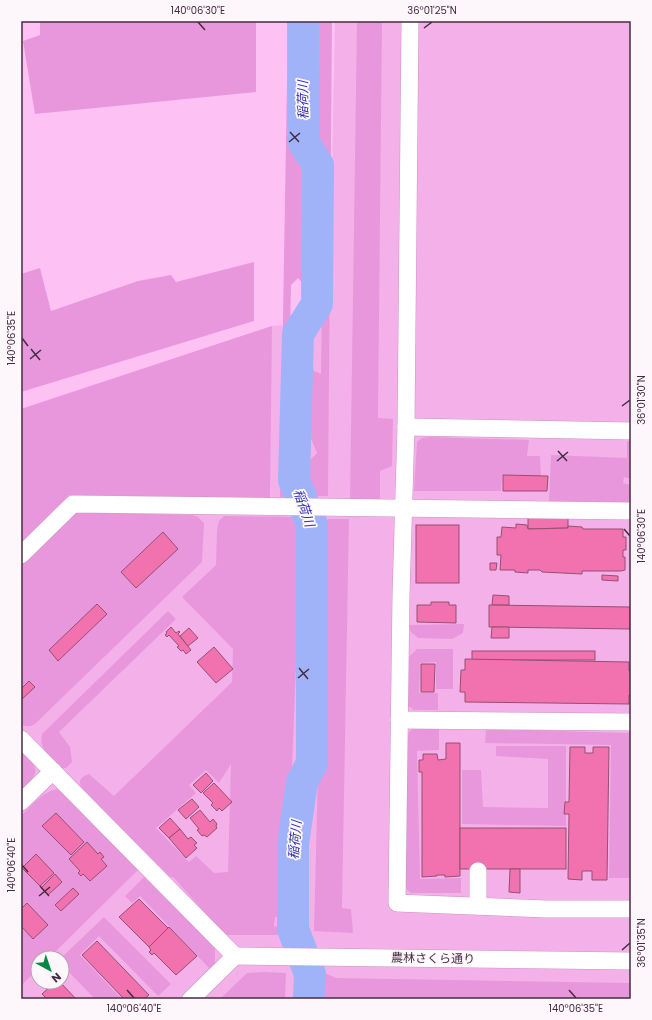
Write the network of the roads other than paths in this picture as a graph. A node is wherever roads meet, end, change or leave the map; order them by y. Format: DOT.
graph roads {
  1 [pos="410,21"];
  2 [pos="406,427"];
  3 [pos="631,431"];
  4 [pos="403,507"];
  5 [pos="631,511"];
  6 [pos="21,555"];
  7 [pos="399,720"];
  8 [pos="631,722"];
  9 [pos="21,739"];
  10 [pos="53,771"];
  11 [pos="21,802"];
  12 [pos="478,871"];
  13 [pos="478,906"];
  14 [pos="631,909"];
  15 [pos="235,956"];
  16 [pos="631,961"];
  17 [pos="191,999"];
  1 -- 2 [label="street"];
  2 -- 3 [label="street"];
  2 -- 4 [label="street"];
  4 -- 5 [label="street"];
  4 -- 6 [label="street"];
  4 -- 7 [label="street"];
  7 -- 8 [label="street"];
  7 -- 13 [label="street"];
  9 -- 10 [label="street"];
  10 -- 11 [label="street"];
  10 -- 15 [label="street"];
  12 -- 13 [label="street"];
  13 -- 14 [label="street"];
  15 -- 16 [label="street, 農林さくら通り"];
  15 -- 17 [label="street"];
}
